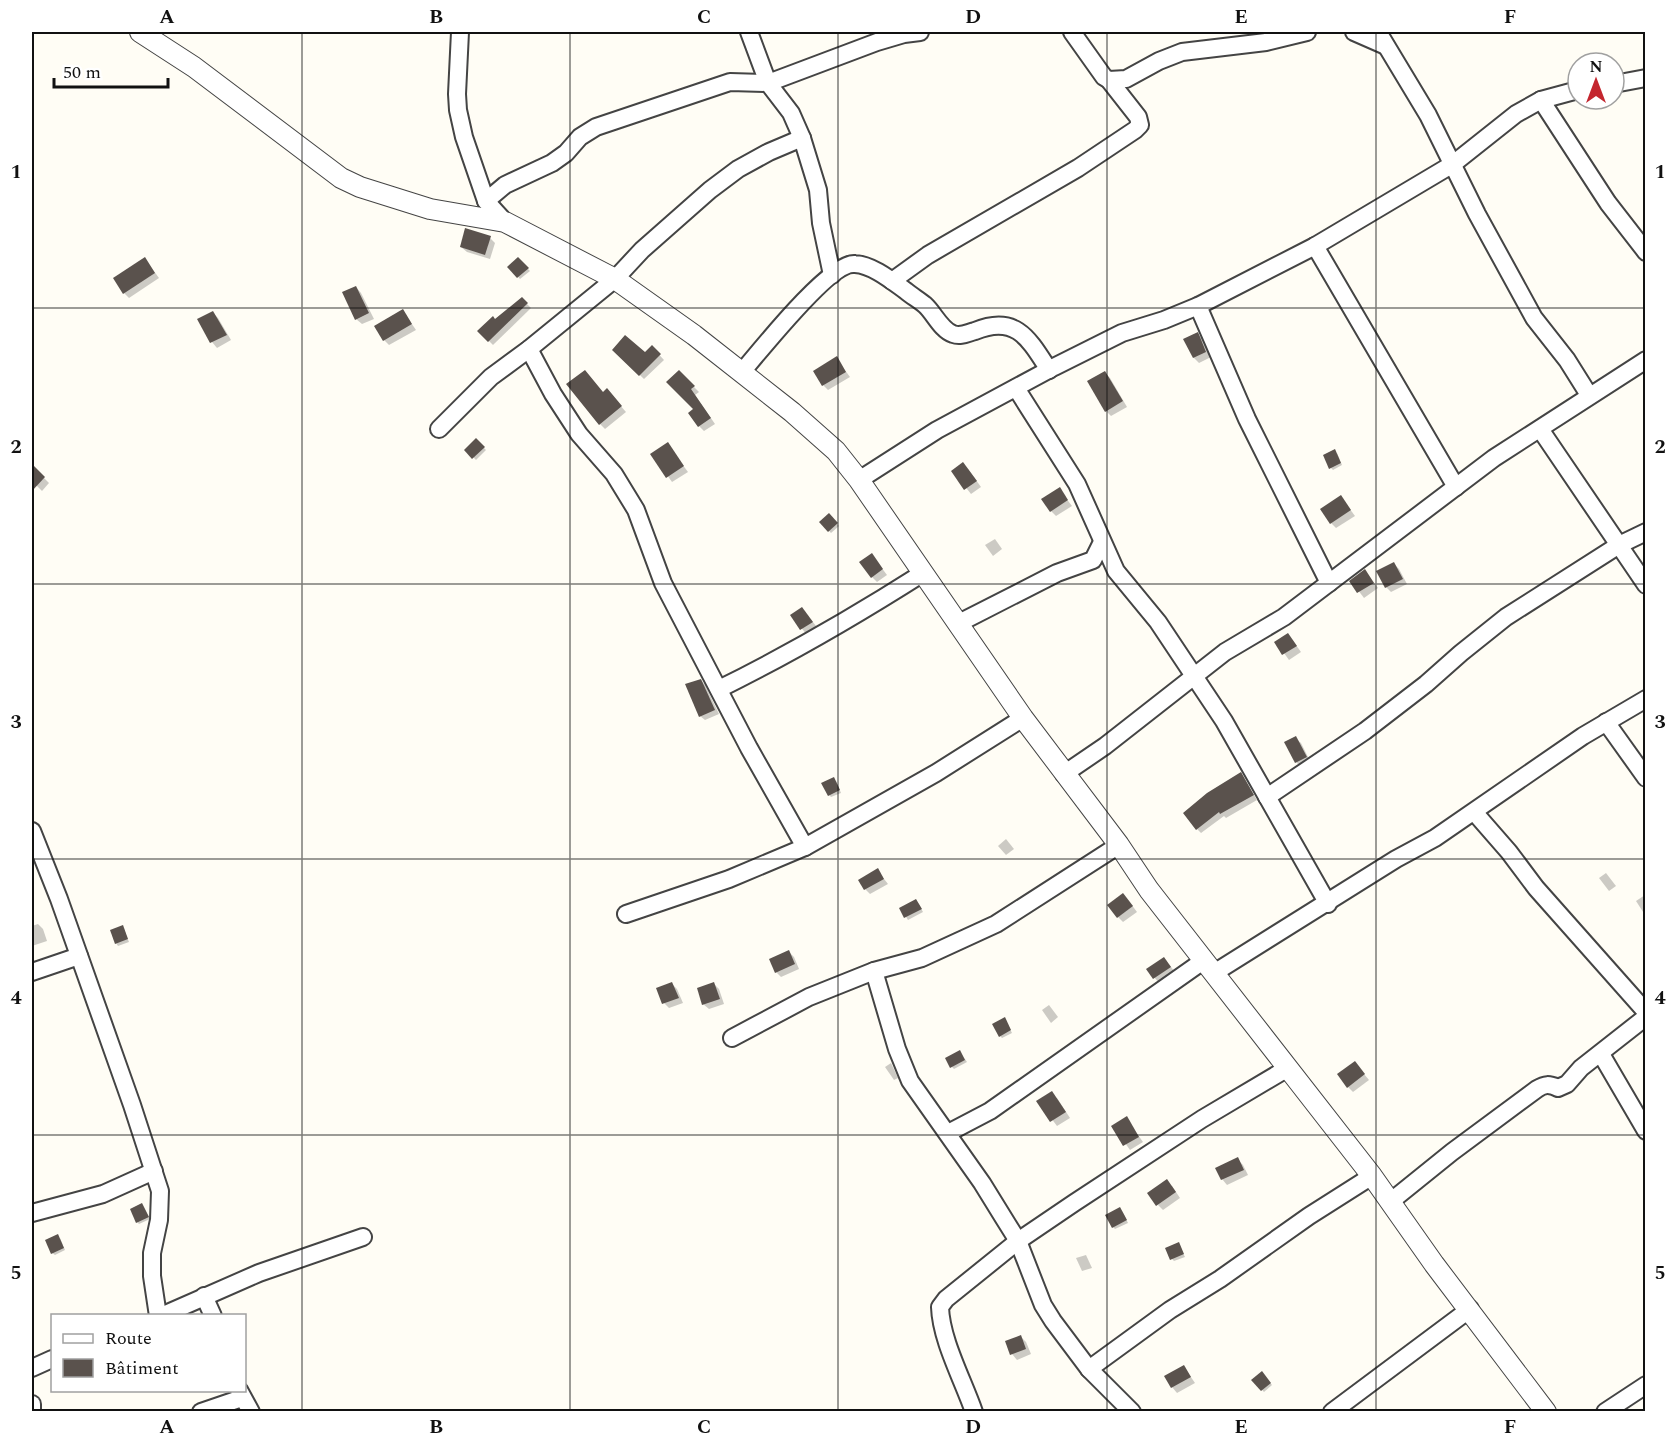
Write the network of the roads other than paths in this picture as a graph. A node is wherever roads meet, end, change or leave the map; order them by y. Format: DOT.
graph roads {
  1 [pos="140,32"];
  2 [pos="460,32"];
  3 [pos="749,32"];
  4 [pos="920,32"];
  5 [pos="1072,32"];
  6 [pos="1307,32"];
  7 [pos="1354,32"];
  8 [pos="1382,39"];
  9 [pos="1646,78"];
  10 [pos="1109,80"];
  11 [pos="768,82"];
  12 [pos="1626,82"];
  13 [pos="1566,93"];
  14 [pos="1541,100"];
  15 [pos="802,138"];
  16 [pos="1453,164"];
  17 [pos="486,201"];
  18 [pos="505,222"];
  19 [pos="1315,246"];
  20 [pos="1646,252"];
  21 [pos="832,275"];
  22 [pos="615,279"];
  23 [pos="892,281"];
  24 [pos="1198,306"];
  25 [pos="529,349"];
  26 [pos="1646,360"];
  27 [pos="1049,370"];
  28 [pos="742,372"];
  29 [pos="1016,388"];
  30 [pos="1589,395"];
  31 [pos="439,429"];
  32 [pos="1540,429"];
  33 [pos="860,480"];
  34 [pos="1456,487"];
  35 [pos="1646,532"];
  36 [pos="1102,542"];
  37 [pos="1619,545"];
  38 [pos="1093,560"];
  39 [pos="1116,571"];
  40 [pos="923,573"];
  41 [pos="1329,583"];
  42 [pos="1646,585"];
  43 [pos="959,622"];
  44 [pos="1194,677"];
  45 [pos="719,689"];
  46 [pos="1646,699"];
  47 [pos="1023,718"];
  48 [pos="1606,722"];
  49 [pos="1640,758"];
  50 [pos="1064,774"];
  51 [pos="1646,778"];
  52 [pos="1267,797"];
  53 [pos="1475,813"];
  54 [pos="32,831"];
  55 [pos="1119,845"];
  56 [pos="805,847"];
  57 [pos="1328,904"];
  58 [pos="626,914"];
  59 [pos="79,956"];
  60 [pos="1209,967"];
  61 [pos="874,971"];
  62 [pos="32,972"];
  63 [pos="1646,1012"];
  64 [pos="1646,1017"];
  65 [pos="732,1038"];
  66 [pos="1601,1054"];
  67 [pos="1288,1068"];
  68 [pos="1646,1131"];
  69 [pos="948,1133"];
  70 [pos="154,1171"];
  71 [pos="1372,1176"];
  72 [pos="1390,1203"];
  73 [pos="32,1213"];
  74 [pos="363,1238"];
  75 [pos="1018,1241"];
  76 [pos="204,1296"];
  77 [pos="1470,1309"];
  78 [pos="159,1314"];
  79 [pos="164,1314"];
  80 [pos="212,1314"];
  81 [pos="51,1359"];
  82 [pos="32,1368"];
  83 [pos="1089,1369"];
  84 [pos="1646,1385"];
  85 [pos="244,1400"];
  86 [pos="32,1404"];
  87 [pos="32,1412"];
  88 [pos="201,1412"];
  89 [pos="975,1412"];
  90 [pos="1132,1412"];
  91 [pos="1332,1412"];
  92 [pos="1546,1412"];
  93 [pos="1605,1412"];
  1 -- 18 [label="street"];
  2 -- 17 [label="street"];
  3 -- 11 [label="street"];
  4 -- 11 [label="street"];
  5 -- 10 [label="street"];
  6 -- 10 [label="street"];
  7 -- 8 [label="street"];
  8 -- 16 [label="street"];
  9 -- 12 [label="street"];
  10 -- 23 [label="street"];
  11 -- 15 [label="street"];
  11 -- 17 [label="street"];
  13 -- 14 [label="street"];
  14 -- 16 [label="street"];
  14 -- 20 [label="street"];
  15 -- 21 [label="street"];
  15 -- 22 [label="street"];
  16 -- 19 [label="street"];
  16 -- 30 [label="street"];
  17 -- 18 [label="street"];
  18 -- 22 [label="street"];
  19 -- 24 [label="street"];
  19 -- 34 [label="street"];
  21 -- 23 [label="street"];
  21 -- 28 [label="street"];
  22 -- 25 [label="street"];
  22 -- 28 [label="street"];
  23 -- 27 [label="street"];
  24 -- 27 [label="street"];
  24 -- 41 [label="street"];
  25 -- 31 [label="street"];
  25 -- 45 [label="street"];
  26 -- 30 [label="street"];
  27 -- 29 [label="street"];
  28 -- 33 [label="street"];
  29 -- 33 [label="street"];
  29 -- 36 [label="street"];
  30 -- 32 [label="street"];
  32 -- 34 [label="street"];
  32 -- 37 [label="street"];
  33 -- 40 [label="street"];
  34 -- 41 [label="street"];
  35 -- 37 [label="street"];
  36 -- 38 [label="street"];
  36 -- 39 [label="street"];
  37 -- 42 [label="street"];
  37 -- 52 [label="street"];
  38 -- 39 [label="street"];
  38 -- 43 [label="street"];
  39 -- 44 [label="street"];
  40 -- 43 [label="street"];
  40 -- 45 [label="street"];
  41 -- 44 [label="street"];
  43 -- 47 [label="street"];
  44 -- 50 [label="street"];
  44 -- 52 [label="street"];
  45 -- 56 [label="street"];
  46 -- 48 [label="street"];
  47 -- 50 [label="street"];
  47 -- 56 [label="street"];
  48 -- 49 [label="street"];
  48 -- 53 [label="street"];
  49 -- 51 [label="street"];
  50 -- 55 [label="street"];
  52 -- 57 [label="street"];
  53 -- 57 [label="street"];
  53 -- 63 [label="street"];
  54 -- 59 [label="street"];
  55 -- 60 [label="street"];
  55 -- 61 [label="street"];
  56 -- 58 [label="street"];
  57 -- 60 [label="street"];
  59 -- 62 [label="street"];
  59 -- 70 [label="street"];
  60 -- 67 [label="street"];
  60 -- 69 [label="street"];
  61 -- 65 [label="street"];
  61 -- 69 [label="street"];
  64 -- 66 [label="street"];
  66 -- 68 [label="street"];
  66 -- 72 [label="street"];
  67 -- 71 [label="street"];
  67 -- 75 [label="street"];
  69 -- 75 [label="street"];
  70 -- 73 [label="street"];
  70 -- 78 [label="street"];
  71 -- 72 [label="street"];
  71 -- 83 [label="street"];
  72 -- 77 [label="street"];
  74 -- 76 [label="street"];
  75 -- 83 [label="street"];
  75 -- 89 [label="street"];
  76 -- 79 [label="street"];
  76 -- 80 [label="street"];
  77 -- 91 [label="street"];
  77 -- 92 [label="street"];
  81 -- 82 [label="street"];
  83 -- 90 [label="street"];
  84 -- 93 [label="street"];
  85 -- 88 [label="street"];
  86 -- 87 [label="street"];
}
